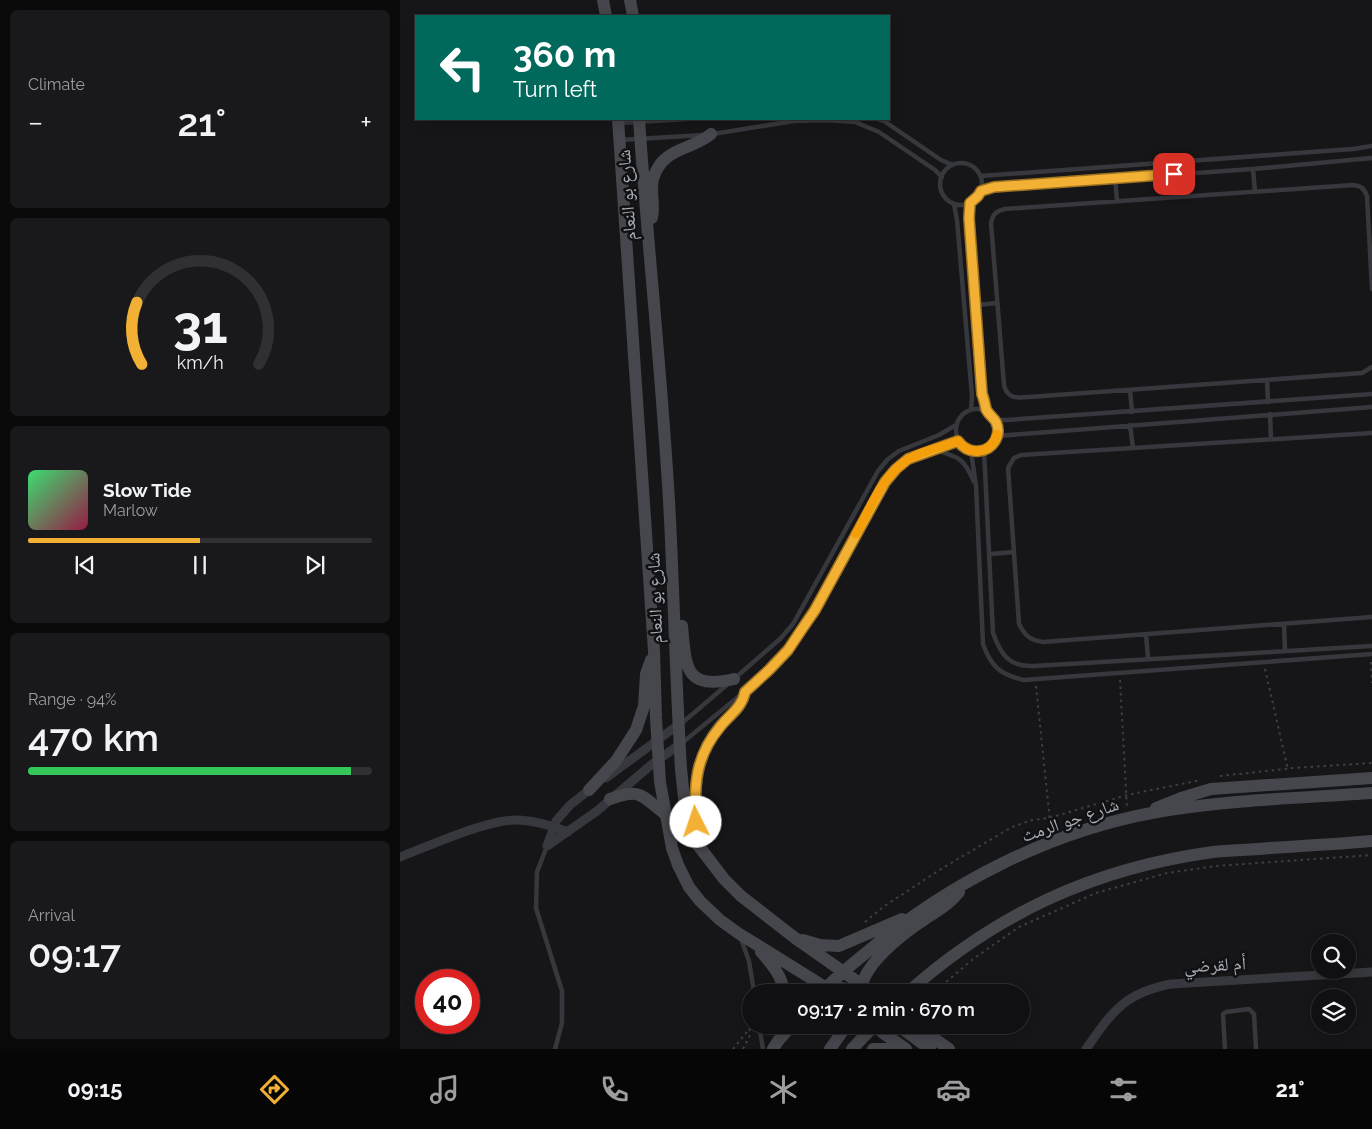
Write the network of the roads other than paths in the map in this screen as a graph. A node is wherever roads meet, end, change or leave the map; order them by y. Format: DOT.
graph roads {
  1 [pos="603,0"];
  2 [pos="630,0"];
  3 [pos="606,15"];
  4 [pos="633,15"];
  5 [pos="640,120"];
  6 [pos="881,120"];
  7 [pos="618,121"];
  8 [pos="710,134"];
  9 [pos="641,139"];
  10 [pos="619,140"];
  11 [pos="1372,146"];
  12 [pos="1372,158"];
  13 [pos="953,165"];
  14 [pos="1253,169"];
  15 [pos="981,176"];
  16 [pos="942,177"];
  17 [pos="1115,178"];
  18 [pos="981,191"];
  19 [pos="1255,192"];
  20 [pos="1117,201"];
  21 [pos="970,203"];
  22 [pos="954,204"];
  23 [pos="647,232"];
  24 [pos="1372,278"];
  25 [pos="1372,289"];
  26 [pos="997,303"];
  27 [pos="977,306"];
  28 [pos="1372,367"];
  29 [pos="1267,380"];
  30 [pos="1130,390"];
  31 [pos="1372,394"];
  32 [pos="1268,402"];
  33 [pos="1372,407"];
  34 [pos="971,410"];
  35 [pos="987,412"];
  36 [pos="1132,412"];
  37 [pos="1270,414"];
  38 [pos="995,420"];
  39 [pos="956,425"];
  40 [pos="1130,425"];
  41 [pos="1372,433"];
  42 [pos="997,436"];
  43 [pos="1271,439"];
  44 [pos="958,441"];
  45 [pos="1133,448"];
  46 [pos="933,450"];
  47 [pos="984,450"];
  48 [pos="971,451"];
  49 [pos="976,486"];
  50 [pos="1014,552"];
  51 [pos="990,554"];
  52 [pos="673,605"];
  53 [pos="1372,618"];
  54 [pos="1284,624"];
  55 [pos="1146,634"];
  56 [pos="1372,646"];
  57 [pos="654,650"];
  58 [pos="1285,651"];
  59 [pos="1371,654"];
  60 [pos="1148,658"];
  61 [pos="734,679"];
  62 [pos="745,692"];
  63 [pos="678,725"];
  64 [pos="658,740"];
  65 [pos="680,745"];
  66 [pos="659,759"];
  67 [pos="1372,778"];
  68 [pos="589,790"];
  69 [pos="1372,793"];
  70 [pos="610,799"];
  71 [pos="665,814"];
  72 [pos="1128,819"];
  73 [pos="554,826"];
  74 [pos="568,832"];
  75 [pos="1372,841"];
  76 [pos="698,845"];
  77 [pos="548,846"];
  78 [pos="400,858"];
  79 [pos="962,885"];
  80 [pos="920,911"];
  81 [pos="738,933"];
  82 [pos="795,938"];
  83 [pos="751,941"];
  84 [pos="947,959"];
  85 [pos="844,972"];
  86 [pos="1372,972"];
  87 [pos="753,984"];
  88 [pos="783,984"];
  89 [pos="816,984"];
  90 [pos="833,984"];
  91 [pos="851,984"];
  92 [pos="859,984"];
  93 [pos="917,984"];
  94 [pos="930,984"];
  95 [pos="760,1034"];
  96 [pos="785,1034"];
  97 [pos="841,1034"];
  98 [pos="866,1034"];
  99 [pos="884,1034"];
  100 [pos="909,1034"];
  101 [pos="931,1034"];
  102 [pos="776,1045"];
  103 [pos="554,1049"];
  104 [pos="763,1049"];
  105 [pos="830,1049"];
  106 [pos="852,1049"];
  107 [pos="873,1049"];
  108 [pos="895,1049"];
  109 [pos="906,1049"];
  110 [pos="930,1049"];
  111 [pos="949,1049"];
  112 [pos="1086,1049"];
  113 [pos="1225,1049"];
  114 [pos="1256,1049"];
  1 -- 3 [label="street"];
  2 -- 4 [label="street"];
  5 -- 7 [label="lane"];
  5 -- 9 [label="street, شارع بو النعام"];
  6 -- 13 [label="lane"];
  7 -- 10 [label="street, شارع بو النعام"];
  8 -- 9 [label="lane"];
  8 -- 16 [label="lane"];
  8 -- 23 [label="street"];
  9 -- 10 [label="lane"];
  9 -- 23 [label="street, شارع بو النعام"];
  10 -- 57 [label="street, شارع بو النعام"];
  11 -- 15 [label="lane"];
  12 -- 14 [label="lane"];
  13 -- 15 [label="lane"];
  13 -- 16 [label="lane"];
  14 -- 17 [label="lane"];
  14 -- 19 [label="lane"];
  15 -- 18 [label="lane"];
  16 -- 22 [label="lane"];
  17 -- 18 [label="lane"];
  17 -- 20 [label="lane"];
  18 -- 21 [label="lane"];
  19 -- 20 [label="lane"];
  19 -- 24 [label="lane"];
  20 -- 26 [label="lane"];
  21 -- 22 [label="lane"];
  21 -- 27 [label="lane"];
  22 -- 34 [label="lane"];
  23 -- 52 [label="street, شارع بو النعام"];
  24 -- 25 [label="lane"];
  26 -- 27 [label="lane"];
  26 -- 30 [label="lane"];
  27 -- 35 [label="lane"];
  28 -- 29 [label="lane"];
  29 -- 30 [label="lane"];
  29 -- 32 [label="lane"];
  30 -- 36 [label="lane"];
  31 -- 32 [label="lane"];
  32 -- 36 [label="lane"];
  33 -- 37 [label="lane"];
  34 -- 35 [label="lane"];
  34 -- 39 [label="lane"];
  35 -- 38 [label="lane"];
  36 -- 38 [label="lane"];
  37 -- 40 [label="lane"];
  37 -- 43 [label="lane"];
  38 -- 42 [label="lane"];
  39 -- 44 [label="lane"];
  39 -- 61 [label="lane"];
  40 -- 42 [label="lane"];
  40 -- 45 [label="lane"];
  41 -- 43 [label="lane"];
  42 -- 47 [label="lane"];
  43 -- 45 [label="lane"];
  44 -- 46 [label="lane"];
  44 -- 48 [label="lane"];
  45 -- 50 [label="lane"];
  46 -- 49 [label="lane"];
  46 -- 62 [label="lane"];
  47 -- 48 [label="lane"];
  47 -- 51 [label="lane"];
  48 -- 49 [label="lane"];
  49 -- 59 [label="lane"];
  50 -- 51 [label="lane"];
  50 -- 55 [label="lane"];
  51 -- 60 [label="lane"];
  52 -- 61 [label="street"];
  52 -- 63 [label="street, شارع بو النعام"];
  53 -- 54 [label="lane"];
  54 -- 55 [label="lane"];
  54 -- 58 [label="lane"];
  55 -- 60 [label="lane"];
  56 -- 58 [label="lane"];
  57 -- 64 [label="street, شارع بو النعام"];
  57 -- 68 [label="street"];
  58 -- 60 [label="lane"];
  61 -- 63 [label="lane"];
  62 -- 65 [label="lane"];
  62 -- 76 [label="street"];
  63 -- 64 [label="street"];
  63 -- 65 [label="street, شارع بو النعام"];
  64 -- 66 [label="street, شارع بو النعام"];
  64 -- 68 [label="street"];
  65 -- 66 [label="street"];
  65 -- 76 [label="street, شارع بو النعام"];
  66 -- 70 [label="street"];
  66 -- 71 [label="street, شارع بو النعام"];
  67 -- 72 [label="street"];
  68 -- 73 [label="street"];
  69 -- 72 [label="street, شارع جو الرمث"];
  70 -- 71 [label="street"];
  70 -- 74 [label="street"];
  71 -- 81 [label="street, شارع بو النعام"];
  72 -- 79 [label="street, شارع جو الرمث"];
  73 -- 74 [label="street"];
  73 -- 77 [label="street"];
  73 -- 78 [label="street"];
  74 -- 77 [label="street"];
  75 -- 84 [label="street"];
  76 -- 82 [label="street, شارع بو النعام"];
  77 -- 103 [label="lane"];
  79 -- 80 [label="street, شارع جو الرمث"];
  79 -- 92 [label="street"];
  80 -- 82 [label="street"];
  80 -- 85 [label="street, شارع جو الرمث"];
  81 -- 83 [label="street, شارع بو النعام"];
  81 -- 87 [label="lane"];
  82 -- 85 [label="street, شارع بو النعام"];
  83 -- 88 [label="street"];
  83 -- 89 [label="street, شارع بو النعام"];
  84 -- 93 [label="street"];
  84 -- 94 [label="street"];
  85 -- 90 [label="street, شارع جو الرمث"];
  85 -- 91 [label="street, شارع بو النعام"];
  86 -- 112 [label="street, أم لقرضي"];
  95 -- 104 [label="lane"];
  96 -- 102 [label="street"];
  97 -- 105 [label="street"];
  98 -- 106 [label="street"];
  99 -- 109 [label="street"];
  100 -- 110 [label="street"];
  101 -- 111 [label="street"];
  107 -- 108 [label="street"];
  113 -- 114 [label="lane"];
}
